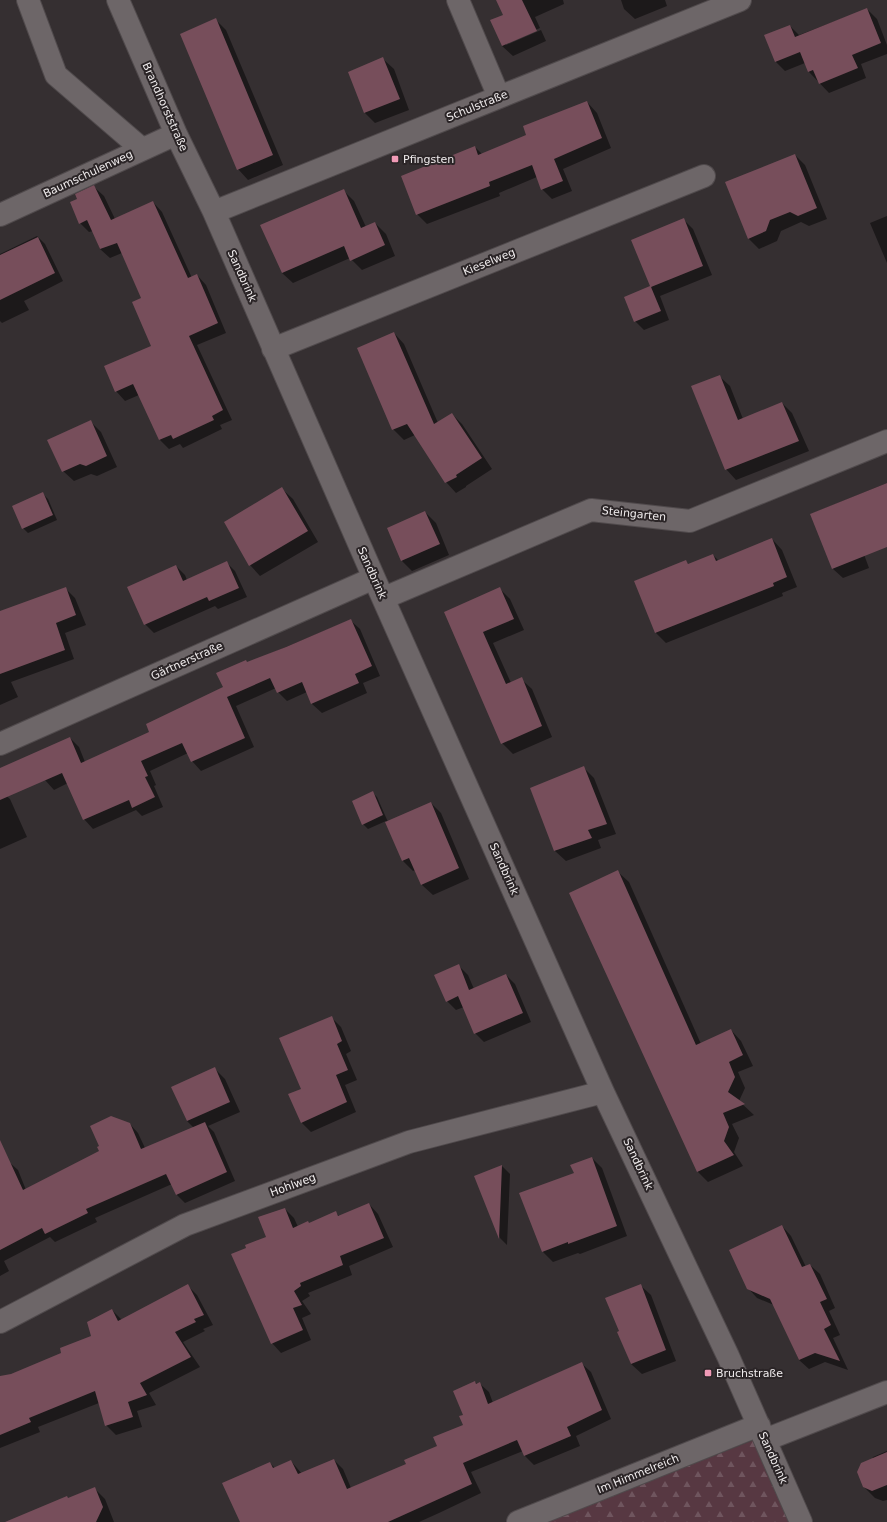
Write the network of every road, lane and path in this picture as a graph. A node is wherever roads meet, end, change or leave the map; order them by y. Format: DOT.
graph roads {
  1 [pos="28,0"];
  2 [pos="118,0"];
  3 [pos="458,0"];
  4 [pos="740,0"];
  5 [pos="706,6"];
  6 [pos="499,97"];
  7 [pos="176,134"];
  8 [pos="142,149"];
  9 [pos="704,176"];
  10 [pos="214,212"];
  11 [pos="0,215"];
  12 [pos="273,349"];
  13 [pos="887,441"];
  14 [pos="374,578"];
  15 [pos="384,598"];
  16 [pos="0,744"];
  17 [pos="603,1092"];
  18 [pos="0,1322"];
  19 [pos="887,1392"];
  20 [pos="762,1433"];
  21 [pos="518,1522"];
  22 [pos="801,1522"];
  1 -- 8 [label="street"];
  2 -- 7 [label="street, Brandhorststraße"];
  3 -- 6 [label="street"];
  4 -- 5 [label="street, Schulstraße"];
  5 -- 6 [label="street, Schulstraße"];
  6 -- 10 [label="street, Schulstraße"];
  7 -- 8 [label="street, Baumschulenweg"];
  7 -- 10 [label="street, Brandhorststraße"];
  8 -- 11 [label="street, Baumschulenweg"];
  9 -- 12 [label="street, Kieselweg"];
  10 -- 12 [label="street, Sandbrink"];
  12 -- 14 [label="street, Sandbrink"];
  13 -- 15 [label="street, Steingarten"];
  14 -- 15 [label="street, Sandbrink"];
  14 -- 16 [label="street, Gärtnerstraße"];
  15 -- 17 [label="street, Sandbrink"];
  17 -- 18 [label="street, Hohlweg"];
  17 -- 20 [label="street, Sandbrink"];
  19 -- 20 [label="street"];
  20 -- 21 [label="street, Im Himmelreich"];
  20 -- 22 [label="street, Sandbrink"];
}
